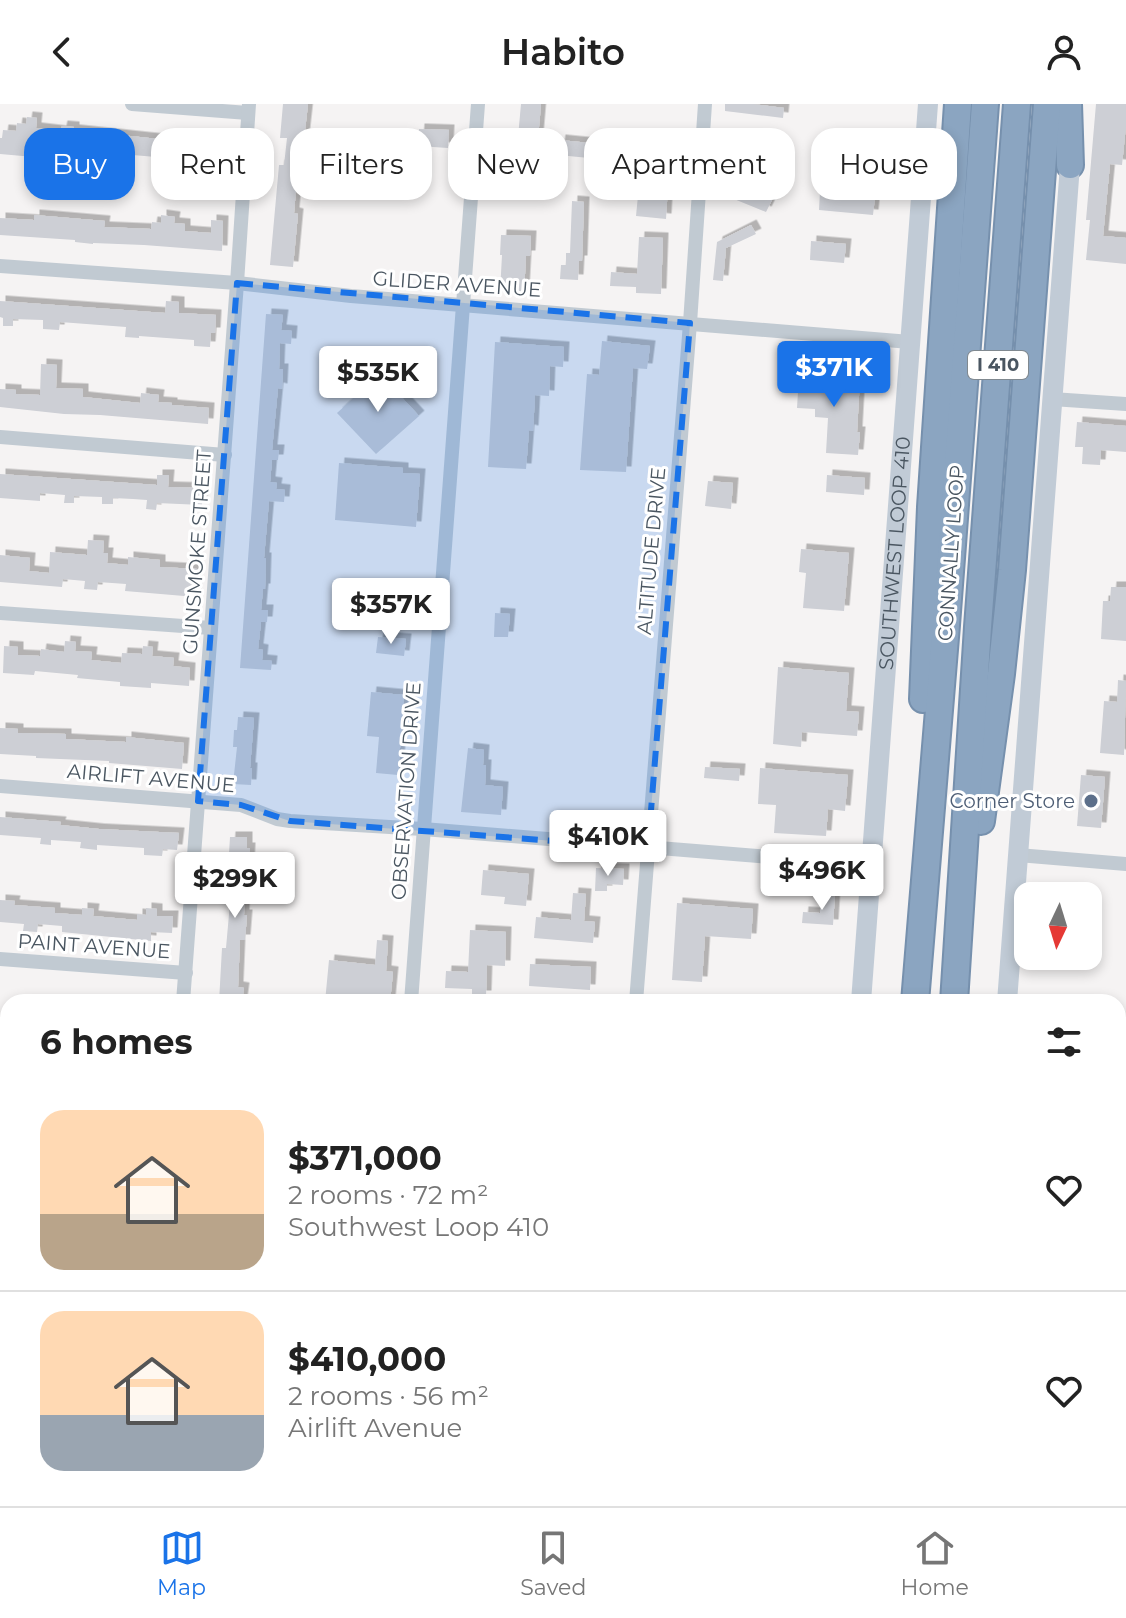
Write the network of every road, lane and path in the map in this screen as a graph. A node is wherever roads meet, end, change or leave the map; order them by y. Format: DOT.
graph roads {
  1 [pos="132,104"];
  2 [pos="478,104"];
  3 [pos="705,104"];
  4 [pos="928,104"];
  5 [pos="958,104"];
  6 [pos="985,104"];
  7 [pos="1017,104"];
  8 [pos="1047,104"];
  9 [pos="1068,104"];
  10 [pos="1074,104"];
  11 [pos="249,108"];
  12 [pos="1070,165"];
  13 [pos="0,266"];
  14 [pos="237,283"];
  15 [pos="464,304"];
  16 [pos="690,323"];
  17 [pos="910,342"];
  18 [pos="1052,399"];
  19 [pos="1126,404"];
  20 [pos="0,437"];
  21 [pos="225,455"];
  22 [pos="0,613"];
  23 [pos="211,628"];
  24 [pos="0,786"];
  25 [pos="198,801"];
  26 [pos="423,829"];
  27 [pos="648,848"];
  28 [pos="926,854"];
  29 [pos="1018,855"];
  30 [pos="1126,864"];
  31 [pos="871,865"];
  32 [pos="960,916"];
  33 [pos="0,959"];
  34 [pos="186,973"];
  35 [pos="184,994"];
  36 [pos="412,994"];
  37 [pos="637,994"];
  38 [pos="862,994"];
  39 [pos="916,994"];
  40 [pos="955,994"];
  41 [pos="1008,994"];
  1 -- 11 [label="street"];
  2 -- 15 [label="street, OBSERVATION DRIVE"];
  3 -- 16 [label="street, ALTITUDE DRIVE"];
  4 -- 17 [label="main road, SOUTHWEST LOOP 410"];
  5 -- 28 [label="highway"];
  6 -- 28 [label="highway, CONNALLY LOOP / I 410"];
  7 -- 32 [label="highway, CONNALLY LOOP / I 410"];
  8 -- 32 [label="highway"];
  9 -- 12 [label="highway"];
  10 -- 12 [label="main road"];
  11 -- 14 [label="street, GUNSMOKE STREET"];
  12 -- 18 [label="main road"];
  13 -- 14 [label="street, GLIDER AVENUE"];
  14 -- 15 [label="street, GLIDER AVENUE"];
  14 -- 21 [label="street, GUNSMOKE STREET"];
  15 -- 16 [label="street, GLIDER AVENUE"];
  15 -- 26 [label="street, OBSERVATION DRIVE"];
  16 -- 17 [label="street, GLIDER AVENUE"];
  16 -- 27 [label="street, ALTITUDE DRIVE"];
  17 -- 31 [label="main road, SOUTHWEST LOOP 410"];
  18 -- 19 [label="street"];
  18 -- 29 [label="main road"];
  20 -- 21 [label="street"];
  21 -- 23 [label="street, GUNSMOKE STREET"];
  22 -- 23 [label="street"];
  23 -- 25 [label="street, GUNSMOKE STREET"];
  24 -- 25 [label="street, AIRLIFT AVENUE"];
  25 -- 26 [label="street, AIRLIFT AVENUE"];
  25 -- 34 [label="street, GUNSMOKE STREET"];
  26 -- 27 [label="street, AIRLIFT AVENUE"];
  26 -- 36 [label="street, OBSERVATION DRIVE"];
  27 -- 31 [label="street, AIRLIFT AVENUE"];
  27 -- 37 [label="street, ALTITUDE DRIVE"];
  28 -- 39 [label="highway, CONNALLY LOOP / I 410"];
  29 -- 30 [label="street"];
  29 -- 41 [label="main road"];
  31 -- 38 [label="main road, SOUTHWEST LOOP 410"];
  32 -- 40 [label="highway, CONNALLY LOOP / I 410"];
  33 -- 34 [label="street, PAINT AVENUE"];
  34 -- 35 [label="street, GUNSMOKE STREET"];
}
